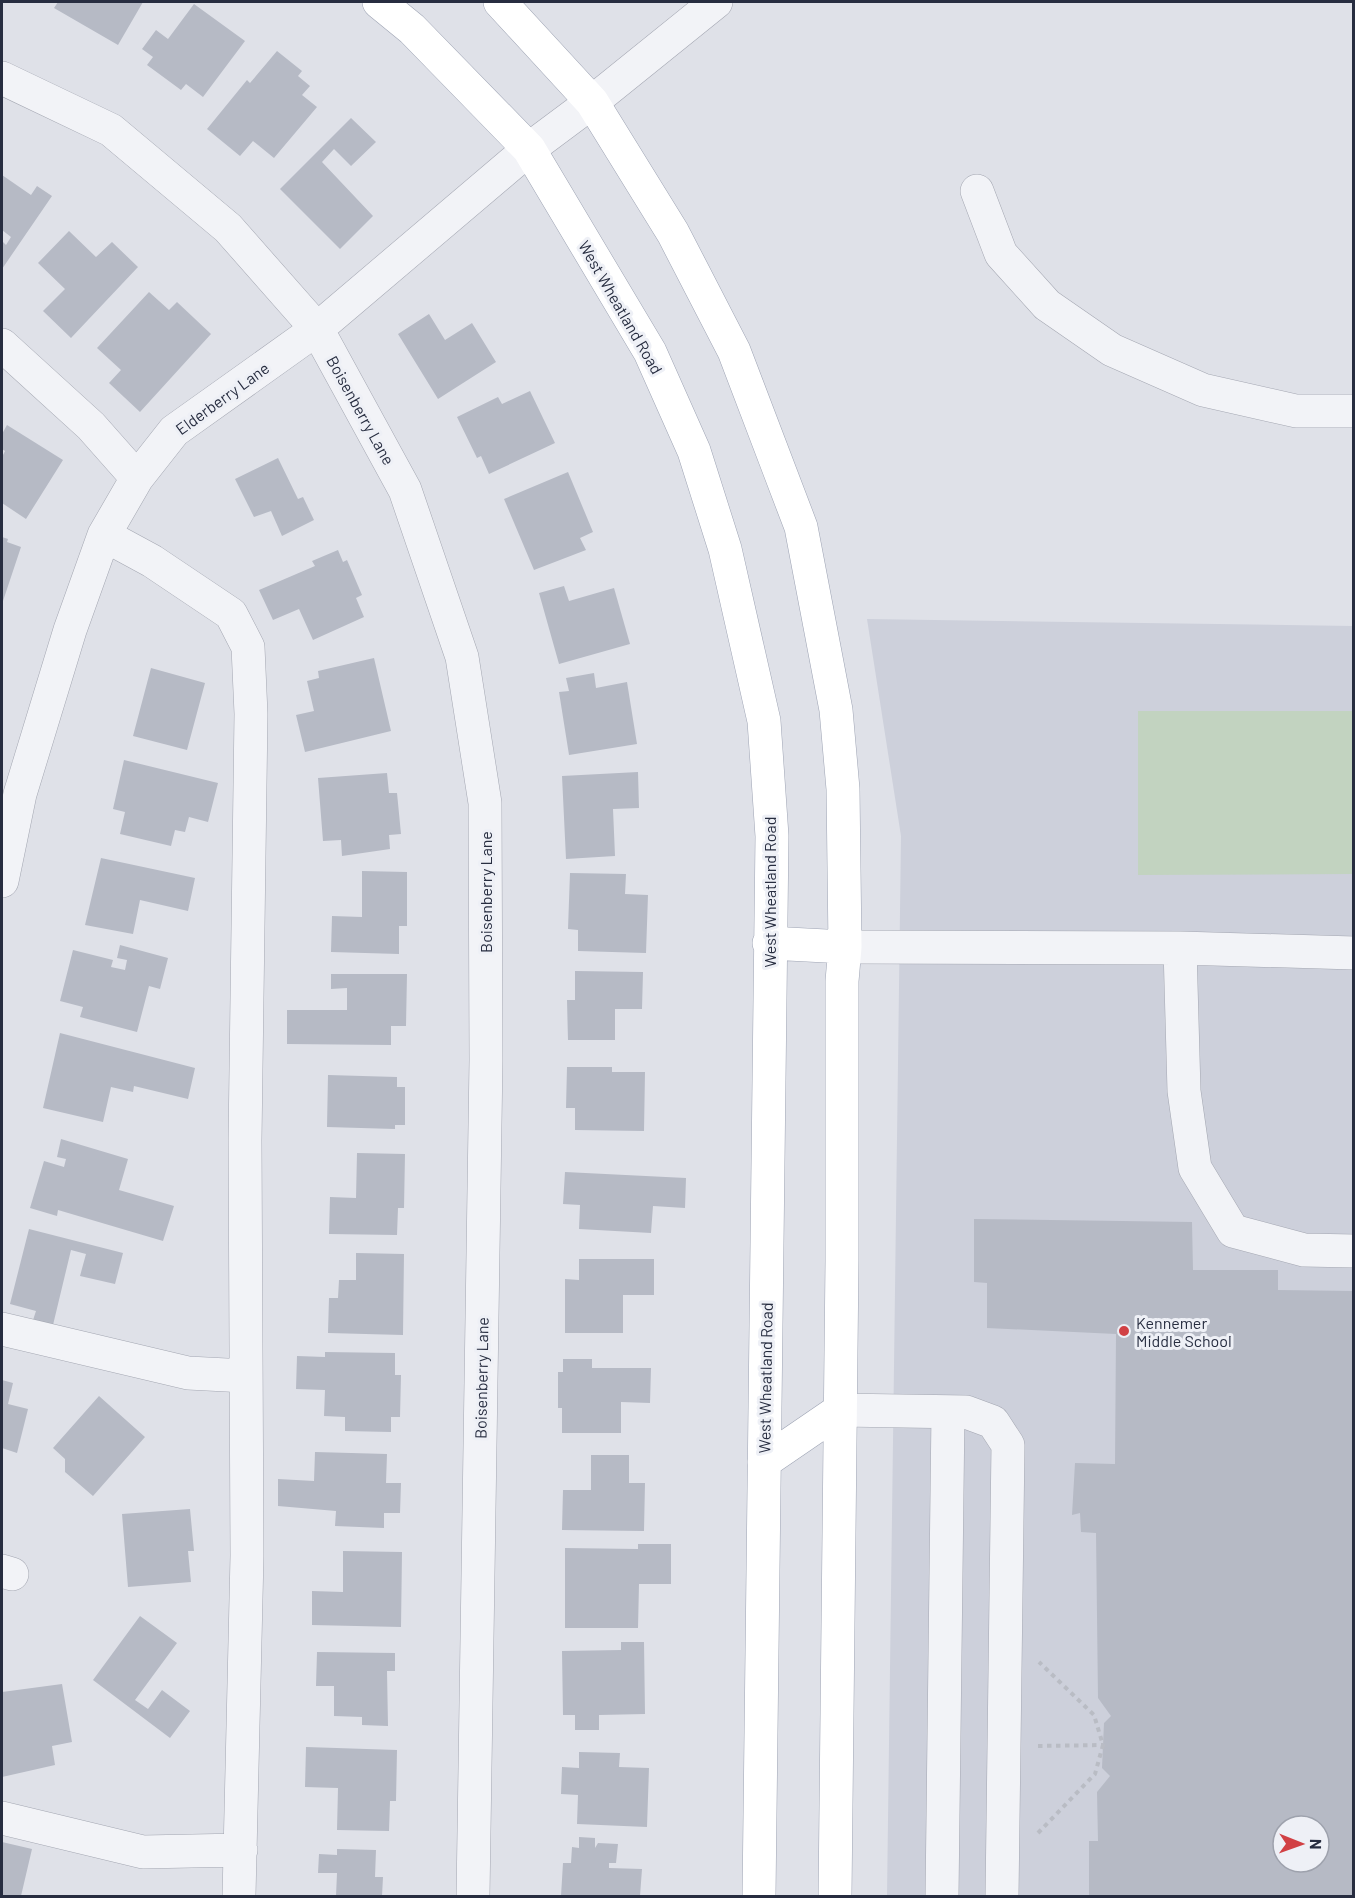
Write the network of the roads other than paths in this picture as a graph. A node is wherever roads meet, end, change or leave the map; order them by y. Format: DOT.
graph roads {
  1 [pos="379,2"];
  2 [pos="500,2"];
  3 [pos="716,2"];
  4 [pos="2,78"];
  5 [pos="592,102"];
  6 [pos="529,149"];
  7 [pos="977,191"];
  8 [pos="317,329"];
  9 [pos="2,345"];
  10 [pos="1353,411"];
  11 [pos="137,478"];
  12 [pos="104,535"];
  13 [pos="2,881"];
  14 [pos="769,943"];
  15 [pos="845,947"];
  16 [pos="1180,948"];
  17 [pos="1353,953"];
  18 [pos="1353,1251"];
  19 [pos="2,1329"];
  20 [pos="246,1376"];
  21 [pos="840,1410"];
  22 [pos="948,1412"];
  23 [pos="764,1462"];
  24 [pos="2,1818"];
  25 [pos="241,1850"];
  26 [pos="239,1896"];
  27 [pos="473,1896"];
  28 [pos="759,1896"];
  29 [pos="835,1896"];
  30 [pos="942,1896"];
  31 [pos="1002,1896"];
  1 -- 6 [label="main road, West Wheatland Road"];
  2 -- 5 [label="main road"];
  3 -- 5 [label="street, Elderberry Lane"];
  4 -- 8 [label="street, Boisenberry Lane"];
  5 -- 6 [label="street, Elderberry Lane"];
  5 -- 15 [label="main road"];
  6 -- 8 [label="street, Elderberry Lane"];
  6 -- 14 [label="main road, West Wheatland Road"];
  7 -- 10 [label="street"];
  8 -- 11 [label="street, Elderberry Lane"];
  8 -- 27 [label="street, Boisenberry Lane"];
  9 -- 11 [label="street"];
  11 -- 12 [label="street, Elderberry Lane"];
  12 -- 13 [label="street, Elderberry Lane"];
  12 -- 20 [label="street"];
  14 -- 15 [label="main road"];
  14 -- 23 [label="main road, West Wheatland Road"];
  15 -- 16 [label="street"];
  15 -- 21 [label="main road"];
  16 -- 17 [label="street"];
  16 -- 18 [label="street"];
  19 -- 20 [label="street"];
  20 -- 25 [label="street"];
  21 -- 22 [label="street"];
  21 -- 23 [label="main road"];
  21 -- 29 [label="main road"];
  22 -- 30 [label="street"];
  22 -- 31 [label="street"];
  23 -- 28 [label="main road, West Wheatland Road"];
  24 -- 25 [label="street"];
  25 -- 26 [label="street"];
}
